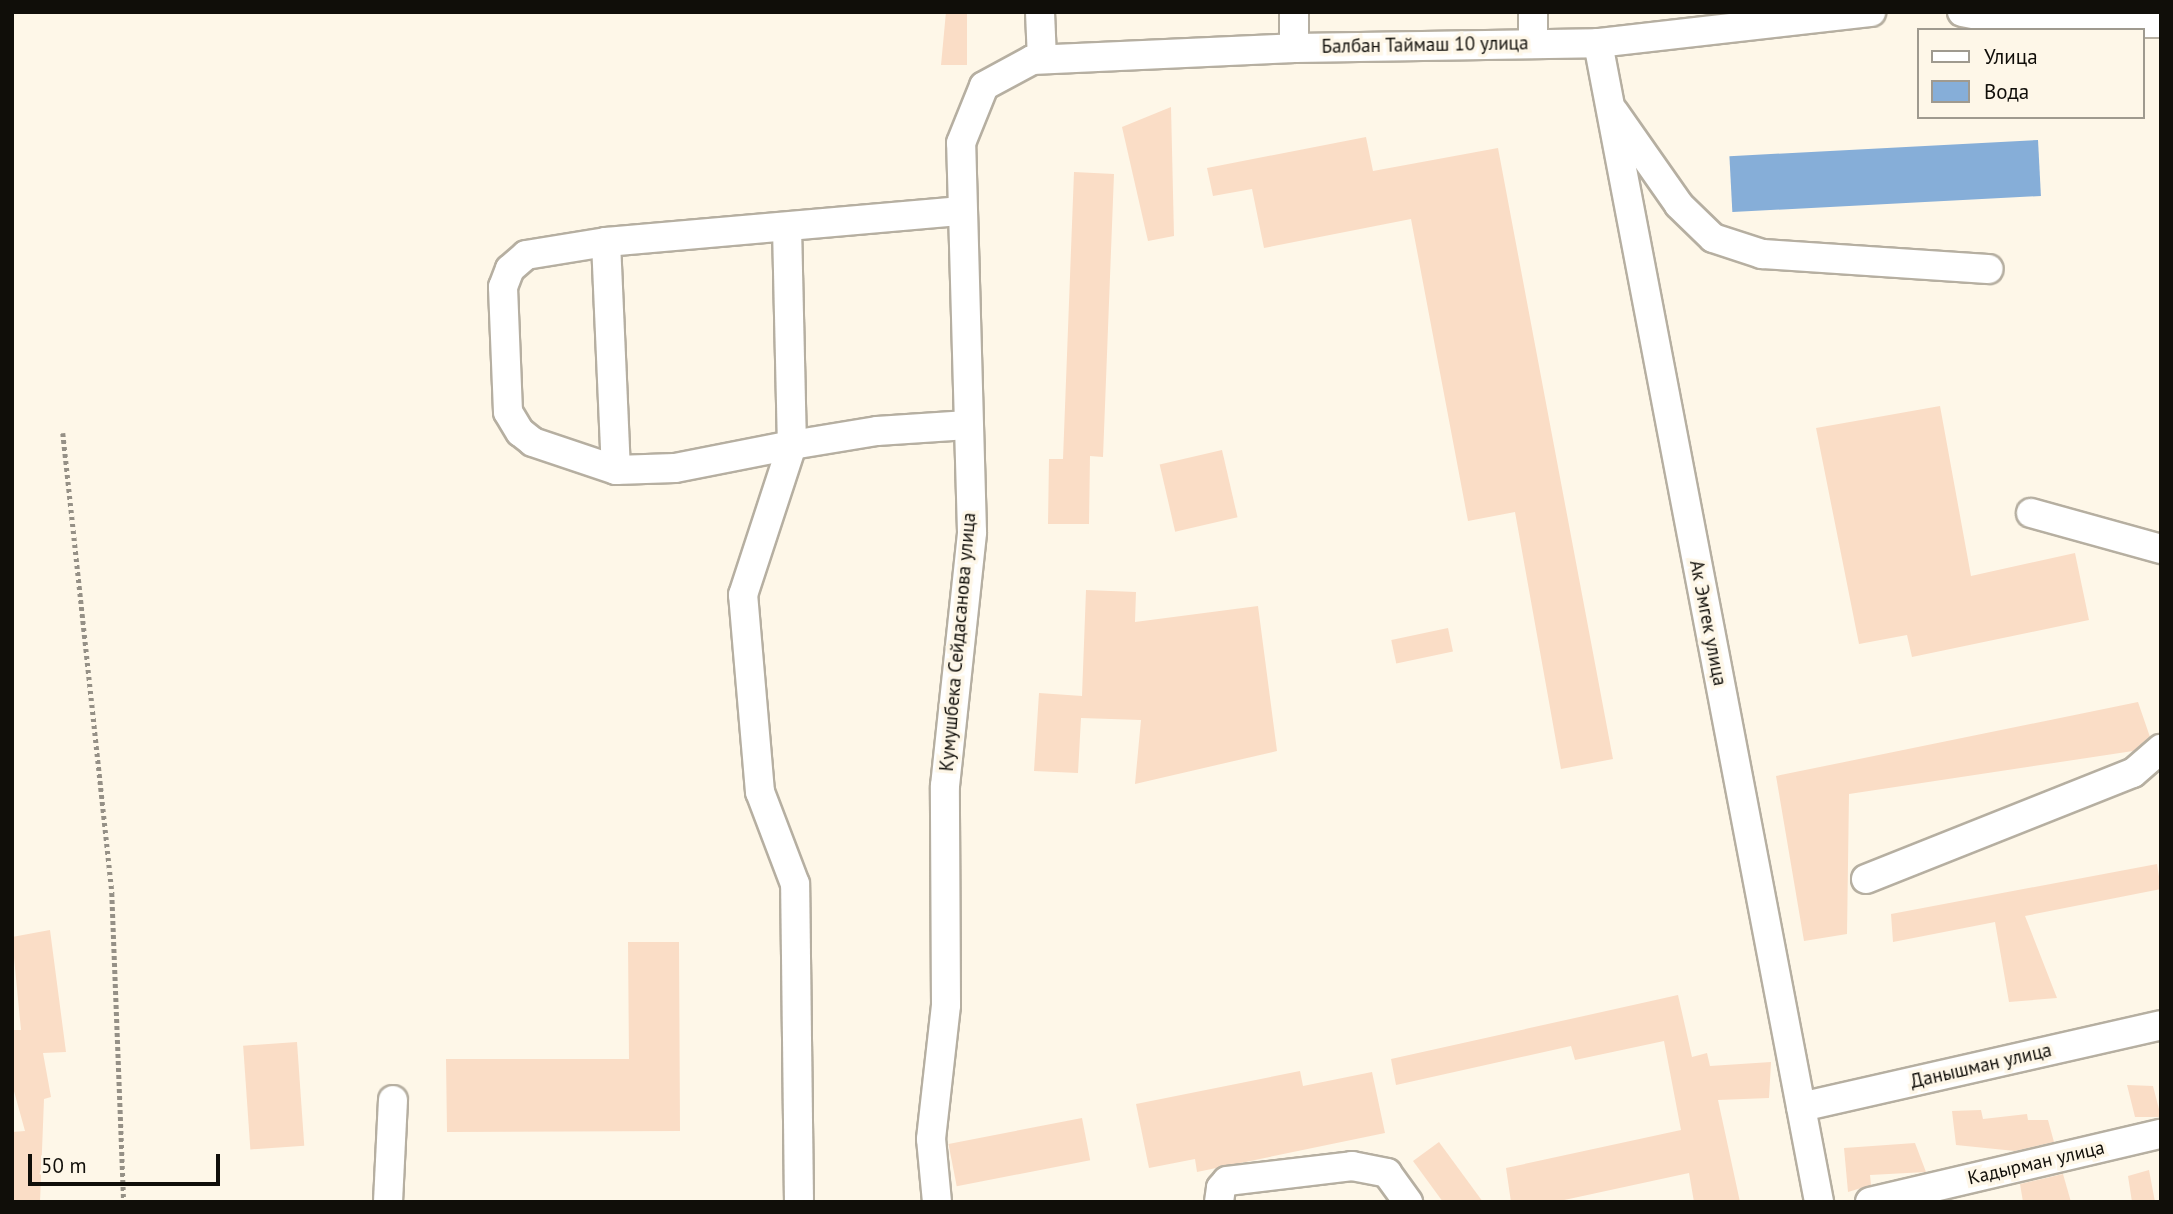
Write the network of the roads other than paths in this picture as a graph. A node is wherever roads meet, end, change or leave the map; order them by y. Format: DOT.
graph roads {
  1 [pos="1040,12"];
  2 [pos="1294,12"];
  3 [pos="1533,12"];
  4 [pos="1871,12"];
  5 [pos="1962,12"];
  6 [pos="1783,17"];
  7 [pos="2019,17"];
  8 [pos="2161,23"];
  9 [pos="1533,43"];
  10 [pos="1598,43"];
  11 [pos="1294,48"];
  12 [pos="1042,59"];
  13 [pos="984,86"];
  14 [pos="1610,107"];
  15 [pos="962,211"];
  16 [pos="787,227"];
  17 [pos="606,242"];
  18 [pos="1989,269"];
  19 [pos="968,425"];
  20 [pos="792,445"];
  21 [pos="616,470"];
  22 [pos="2031,513"];
  23 [pos="2161,549"];
  24 [pos="2161,749"];
  25 [pos="1866,879"];
  26 [pos="2161,1025"];
  27 [pos="393,1100"];
  28 [pos="1801,1107"];
  29 [pos="2161,1133"];
  30 [pos="388,1202"];
  31 [pos="799,1202"];
  32 [pos="937,1202"];
  33 [pos="1219,1202"];
  34 [pos="1408,1202"];
  35 [pos="1819,1202"];
  36 [pos="1870,1202"];
  1 -- 12 [label="street"];
  2 -- 11 [label="street"];
  3 -- 9 [label="street"];
  4 -- 6 [label="street, Балбан Таймаш 10 улица"];
  5 -- 7 [label="street"];
  6 -- 10 [label="street, Балбан Таймаш 10 улица"];
  7 -- 8 [label="street"];
  9 -- 10 [label="street, Балбан Таймаш 10 улица"];
  9 -- 11 [label="street, Балбан Таймаш 10 улица"];
  10 -- 14 [label="street, Ак Эмгек улица"];
  11 -- 12 [label="street, Балбан Таймаш 10 улица"];
  12 -- 13 [label="street, Балбан Таймаш 10 улица"];
  13 -- 15 [label="street, Кумушбека Сейдасанова улица"];
  14 -- 18 [label="street"];
  14 -- 28 [label="street, Ак Эмгек улица"];
  15 -- 16 [label="street"];
  15 -- 19 [label="street, Кумушбека Сейдасанова улица"];
  16 -- 17 [label="street"];
  16 -- 20 [label="street"];
  17 -- 21 [label="street"];
  17 -- 21 [label="street"];
  19 -- 20 [label="street"];
  19 -- 32 [label="street, Кумушбека Сейдасанова улица"];
  20 -- 21 [label="street"];
  20 -- 31 [label="street"];
  22 -- 23 [label="street"];
  24 -- 25 [label="street"];
  26 -- 28 [label="street, Данышман улица"];
  27 -- 30 [label="street"];
  28 -- 35 [label="street, Ак Эмгек улица"];
  29 -- 36 [label="street, Кадырман улица"];
  33 -- 34 [label="street"];
}
